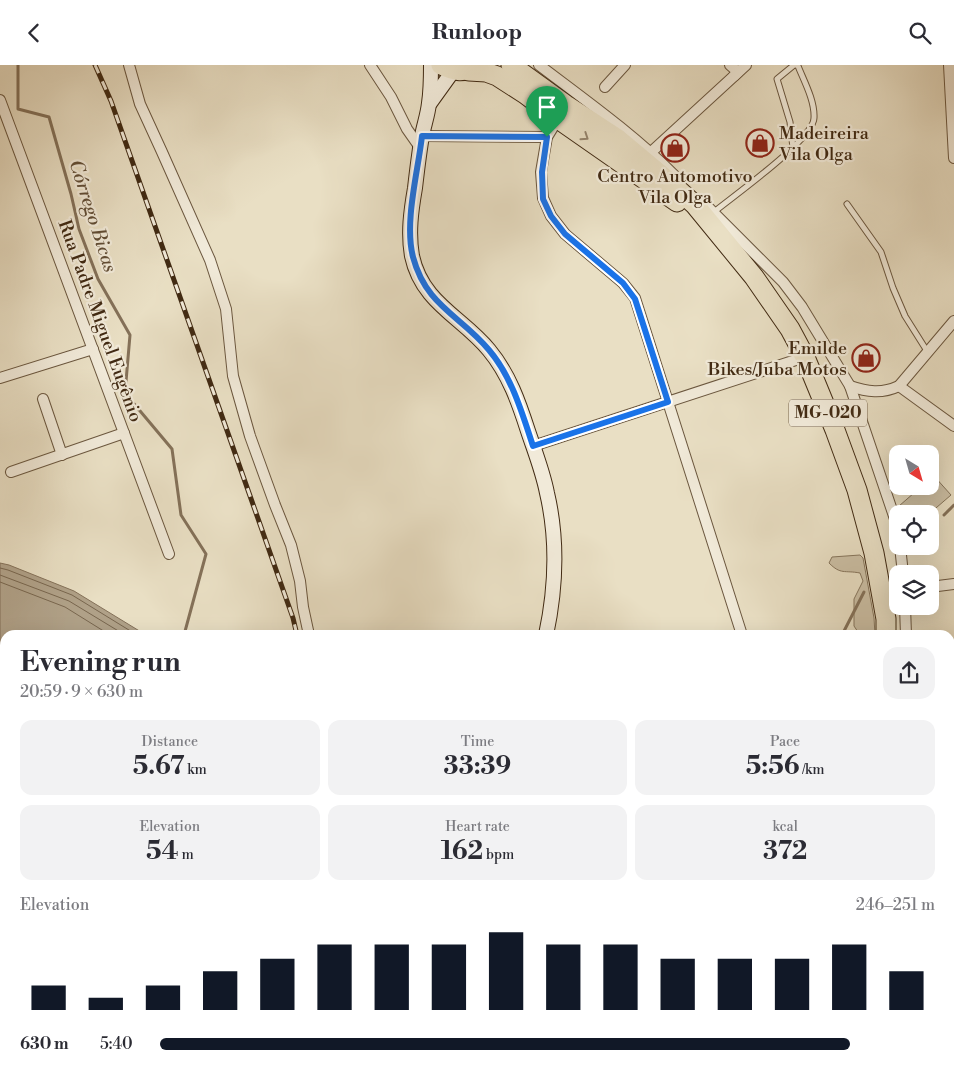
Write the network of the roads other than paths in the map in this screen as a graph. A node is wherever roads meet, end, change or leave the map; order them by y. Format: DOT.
graph roads {
  1 [pos="129,65"];
  2 [pos="370,65"];
  3 [pos="431,65"];
  4 [pos="512,65"];
  5 [pos="539,65"];
  6 [pos="558,65"];
  7 [pos="625,65"];
  8 [pos="730,65"];
  9 [pos="746,65"];
  10 [pos="795,65"];
  11 [pos="949,65"];
  12 [pos="461,68"];
  13 [pos="734,76"];
  14 [pos="544,79"];
  15 [pos="605,87"];
  16 [pos="0,100"];
  17 [pos="429,103"];
  18 [pos="558,119"];
  19 [pos="547,137"];
  20 [pos="421,142"];
  21 [pos="793,148"];
  22 [pos="954,158"];
  23 [pos="642,161"];
  24 [pos="847,204"];
  25 [pos="703,209"];
  26 [pos="954,321"];
  27 [pos="93,349"];
  28 [pos="927,351"];
  29 [pos="806,357"];
  30 [pos="0,378"];
  31 [pos="850,386"];
  32 [pos="899,386"];
  33 [pos="43,399"];
  34 [pos="668,402"];
  35 [pos="954,426"];
  36 [pos="124,433"];
  37 [pos="533,446"];
  38 [pos="62,455"];
  39 [pos="11,472"];
  40 [pos="890,505"];
  41 [pos="169,555"];
  42 [pos="954,584"];
  43 [pos="939,586"];
  44 [pos="905,615"];
  45 [pos="308,630"];
  46 [pos="547,630"];
  47 [pos="740,630"];
  48 [pos="886,630"];
  49 [pos="906,630"];
  1 -- 45 [label="street"];
  2 -- 20 [label="street"];
  3 -- 17 [label="main road"];
  4 -- 14 [label="highway, MG-020"];
  5 -- 14 [label="street"];
  6 -- 14 [label="street"];
  7 -- 15 [label="street"];
  8 -- 13 [label="street"];
  9 -- 13 [label="street"];
  10 -- 21 [label="lane"];
  10 -- 21 [label="lane"];
  11 -- 22 [label="street"];
  12 -- 17 [label="main road"];
  12 -- 18 [label="highway, MG-020"];
  13 -- 23 [label="street"];
  14 -- 23 [label="highway, MG-020"];
  16 -- 27 [label="street, Rua Padre Miguel Eugênio"];
  17 -- 20 [label="main road"];
  18 -- 19 [label="street"];
  18 -- 23 [label="highway, MG-020, one-way"];
  19 -- 20 [label="street"];
  19 -- 34 [label="street"];
  20 -- 37 [label="main road"];
  21 -- 25 [label="lane"];
  23 -- 25 [label="street"];
  23 -- 25 [label="highway, MG-020"];
  24 -- 28 [label="lane"];
  25 -- 29 [label="highway, MG-020"];
  25 -- 31 [label="street"];
  26 -- 28 [label="street"];
  27 -- 30 [label="street"];
  27 -- 36 [label="street, Rua Padre Miguel Eugênio"];
  28 -- 32 [label="street"];
  29 -- 34 [label="street"];
  29 -- 48 [label="highway, MG-020"];
  31 -- 32 [label="street"];
  31 -- 40 [label="street"];
  32 -- 35 [label="street"];
  33 -- 38 [label="street"];
  34 -- 37 [label="street"];
  34 -- 47 [label="street"];
  36 -- 38 [label="street"];
  36 -- 41 [label="street, Rua Padre Miguel Eugênio"];
  37 -- 46 [label="main road"];
  38 -- 39 [label="street"];
  42 -- 43 [label="street"];
  44 -- 49 [label="street"];
}
